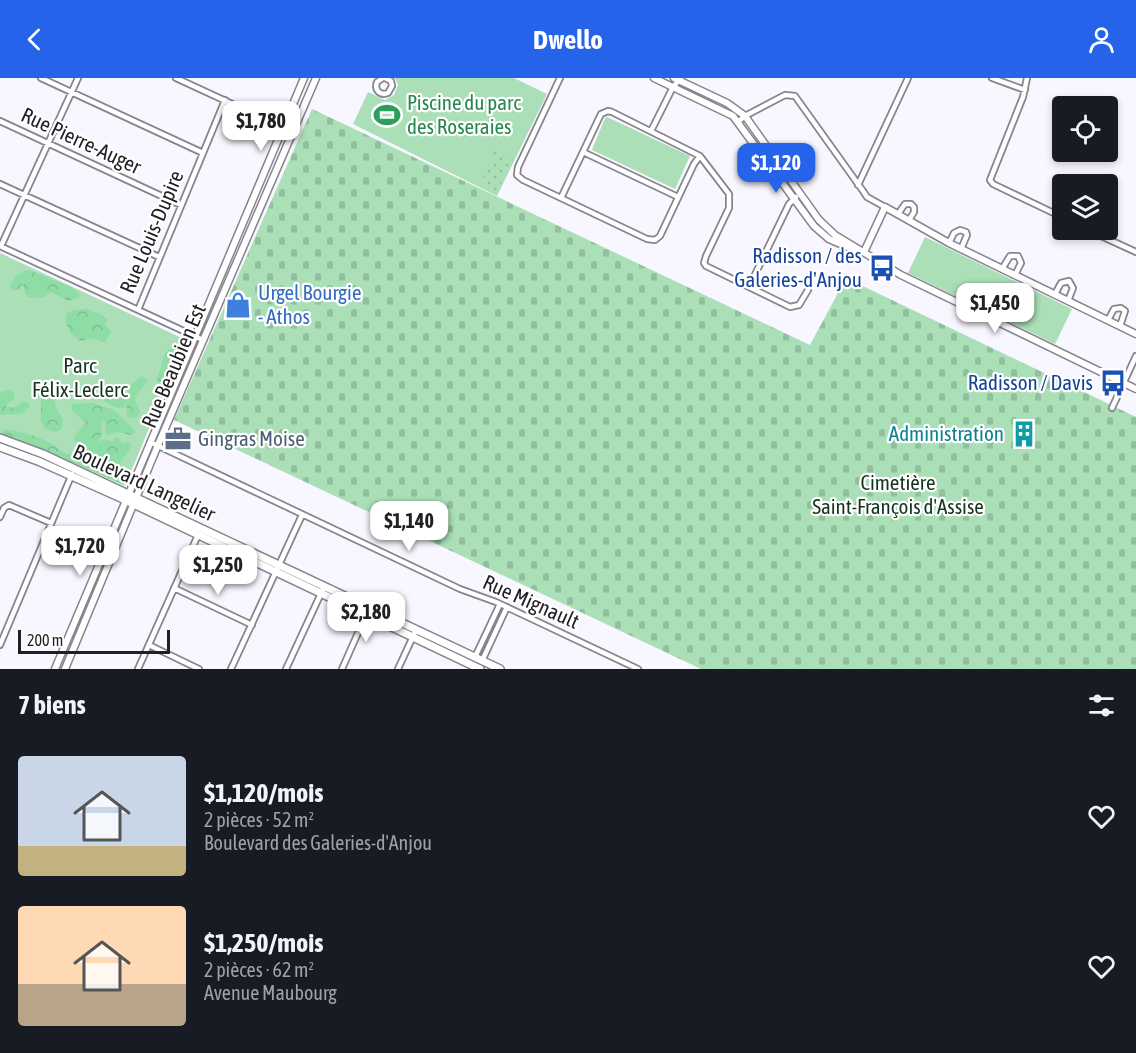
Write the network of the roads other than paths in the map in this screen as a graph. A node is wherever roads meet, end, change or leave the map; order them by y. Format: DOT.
graph roads {
  1 [pos="41,78"];
  2 [pos="78,78"];
  3 [pos="176,78"];
  4 [pos="304,78"];
  5 [pos="316,78"];
  6 [pos="560,78"];
  7 [pos="654,78"];
  8 [pos="909,78"];
  9 [pos="992,78"];
  10 [pos="1027,78"];
  11 [pos="678,79"];
  12 [pos="673,87"];
  13 [pos="1025,90"];
  14 [pos="71,92"];
  15 [pos="225,100"];
  16 [pos="745,116"];
  17 [pos="0,121"];
  18 [pos="739,121"];
  19 [pos="284,128"];
  20 [pos="651,131"];
  21 [pos="293,132"];
  22 [pos="48,143"];
  23 [pos="583,152"];
  24 [pos="203,153"];
  25 [pos="700,156"];
  26 [pos="0,184"];
  27 [pos="260,184"];
  28 [pos="858,185"];
  29 [pos="268,188"];
  30 [pos="24,195"];
  31 [pos="797,196"];
  32 [pos="561,198"];
  33 [pos="678,198"];
  34 [pos="182,205"];
  35 [pos="885,207"];
  36 [pos="1052,212"];
  37 [pos="898,214"];
  38 [pos="909,220"];
  39 [pos="1110,240"];
  40 [pos="949,243"];
  41 [pos="0,246"];
  42 [pos="962,249"];
  43 [pos="864,252"];
  44 [pos="1136,252"];
  45 [pos="159,257"];
  46 [pos="1002,269"];
  47 [pos="1016,275"];
  48 [pos="750,287"];
  49 [pos="808,290"];
  50 [pos="1055,294"];
  51 [pos="1068,301"];
  52 [pos="138,309"];
  53 [pos="1108,320"];
  54 [pos="1120,326"];
  55 [pos="1136,334"];
  56 [pos="195,336"];
  57 [pos="203,340"];
  58 [pos="1136,356"];
  59 [pos="1124,383"];
  60 [pos="1136,389"];
  61 [pos="1112,408"];
  62 [pos="0,438"];
  63 [pos="150,442"];
  64 [pos="158,445"];
  65 [pos="0,447"];
  66 [pos="74,468"];
  67 [pos="71,476"];
  68 [pos="126,497"];
  69 [pos="134,501"];
  70 [pos="302,515"];
  71 [pos="0,517"];
  72 [pos="51,523"];
  73 [pos="199,532"];
  74 [pos="277,569"];
  75 [pos="174,588"];
  76 [pos="322,591"];
  77 [pos="87,592"];
  78 [pos="95,595"];
  79 [pos="500,604"];
  80 [pos="507,607"];
  81 [pos="368,612"];
  82 [pos="252,625"];
  83 [pos="414,634"];
  84 [pos="65,644"];
  85 [pos="0,645"];
  86 [pos="149,645"];
  87 [pos="74,648"];
  88 [pos="478,659"];
  89 [pos="475,668"];
  90 [pos="55,669"];
  91 [pos="65,669"];
  92 [pos="138,669"];
  93 [pos="199,669"];
  94 [pos="231,669"];
  95 [pos="285,669"];
  96 [pos="342,669"];
  97 [pos="398,669"];
  98 [pos="500,669"];
  99 [pos="638,669"];
  1 -- 14 [label="street"];
  2 -- 14 [label="street"];
  3 -- 15 [label="street"];
  4 -- 19 [label="street, Rue Beaubien Est"];
  5 -- 21 [label="street, Rue Beaubien Est"];
  6 -- 32 [label="street"];
  7 -- 12 [label="street"];
  8 -- 28 [label="street"];
  9 -- 13 [label="street"];
  10 -- 13 [label="street"];
  11 -- 12 [label="street"];
  11 -- 16 [label="street"];
  12 -- 18 [label="street"];
  12 -- 20 [label="street"];
  13 -- 36 [label="street"];
  14 -- 22 [label="street"];
  14 -- 24 [label="street"];
  15 -- 19 [label="street"];
  15 -- 24 [label="street, Rue Louis-Dupire"];
  16 -- 18 [label="street"];
  16 -- 28 [label="street"];
  16 -- 31 [label="street"];
  17 -- 22 [label="street, Rue Pierre-Auger"];
  18 -- 31 [label="street"];
  19 -- 21 [label="street"];
  19 -- 27 [label="street, Rue Beaubien Est"];
  20 -- 23 [label="street"];
  20 -- 25 [label="street"];
  21 -- 29 [label="street, Rue Beaubien Est"];
  22 -- 30 [label="street"];
  22 -- 34 [label="street, Rue Pierre-Auger"];
  23 -- 32 [label="street"];
  23 -- 33 [label="street"];
  24 -- 34 [label="street, Rue Louis-Dupire"];
  25 -- 33 [label="street"];
  25 -- 48 [label="street"];
  26 -- 30 [label="street"];
  27 -- 29 [label="street"];
  27 -- 56 [label="street, Rue Beaubien Est"];
  28 -- 35 [label="street"];
  29 -- 57 [label="street, Rue Beaubien Est"];
  30 -- 41 [label="street"];
  30 -- 45 [label="street"];
  31 -- 43 [label="street"];
  31 -- 48 [label="street"];
  32 -- 33 [label="street"];
  34 -- 45 [label="street, Rue Louis-Dupire"];
  35 -- 37 [label="street"];
  35 -- 43 [label="street"];
  37 -- 38 [label="street"];
  37 -- 38 [label="street"];
  38 -- 40 [label="street"];
  39 -- 44 [label="street"];
  40 -- 42 [label="street"];
  40 -- 42 [label="street"];
  41 -- 52 [label="street"];
  42 -- 46 [label="street"];
  43 -- 59 [label="street"];
  45 -- 52 [label="street, Rue Louis-Dupire"];
  46 -- 47 [label="street"];
  46 -- 47 [label="street"];
  47 -- 50 [label="street"];
  48 -- 49 [label="street"];
  50 -- 51 [label="street"];
  50 -- 51 [label="street"];
  51 -- 53 [label="street"];
  52 -- 56 [label="street"];
  53 -- 54 [label="street"];
  53 -- 54 [label="street"];
  54 -- 55 [label="street"];
  56 -- 57 [label="street"];
  56 -- 63 [label="street, Rue Beaubien Est"];
  57 -- 64 [label="street, Rue Beaubien Est"];
  58 -- 59 [label="street"];
  59 -- 60 [label="street"];
  59 -- 61 [label="street"];
  62 -- 66 [label="main road, Boulevard Langelier"];
  63 -- 64 [label="street, Rue Mignault"];
  63 -- 68 [label="street, Rue Beaubien Est"];
  64 -- 69 [label="street, Rue Beaubien Est"];
  64 -- 70 [label="street, Rue Mignault"];
  65 -- 67 [label="main road, Boulevard Langelier"];
  66 -- 67 [label="street"];
  66 -- 68 [label="main road, Boulevard Langelier"];
  67 -- 68 [label="main road, Boulevard Langelier"];
  67 -- 72 [label="street"];
  68 -- 69 [label="main road, Boulevard Langelier"];
  68 -- 77 [label="street, Rue Beaubien Est"];
  69 -- 73 [label="main road, Boulevard Langelier"];
  69 -- 78 [label="street, Rue Beaubien Est"];
  70 -- 74 [label="street"];
  70 -- 79 [label="street, Rue Mignault"];
  71 -- 72 [label="street"];
  72 -- 85 [label="street"];
  73 -- 74 [label="main road, Boulevard Langelier"];
  73 -- 75 [label="street"];
  74 -- 76 [label="main road, Boulevard Langelier"];
  74 -- 82 [label="street"];
  75 -- 82 [label="street"];
  75 -- 86 [label="street"];
  76 -- 81 [label="main road, Boulevard Langelier"];
  76 -- 95 [label="street"];
  77 -- 78 [label="street"];
  77 -- 84 [label="street, Rue Beaubien Est"];
  78 -- 87 [label="street, Rue Beaubien Est"];
  79 -- 80 [label="street, Rue Mignault"];
  79 -- 88 [label="street"];
  80 -- 88 [label="street"];
  80 -- 99 [label="street, Rue Mignault"];
  81 -- 83 [label="main road, Boulevard Langelier"];
  81 -- 96 [label="street"];
  82 -- 94 [label="street"];
  83 -- 88 [label="main road, Boulevard Langelier"];
  83 -- 89 [label="main road, Boulevard Langelier"];
  83 -- 97 [label="street"];
  84 -- 87 [label="street"];
  84 -- 90 [label="street, Rue Beaubien Est"];
  86 -- 92 [label="street"];
  86 -- 93 [label="street"];
  87 -- 91 [label="street, Rue Beaubien Est"];
  88 -- 89 [label="main road"];
  88 -- 98 [label="main road, Boulevard Langelier"];
}
